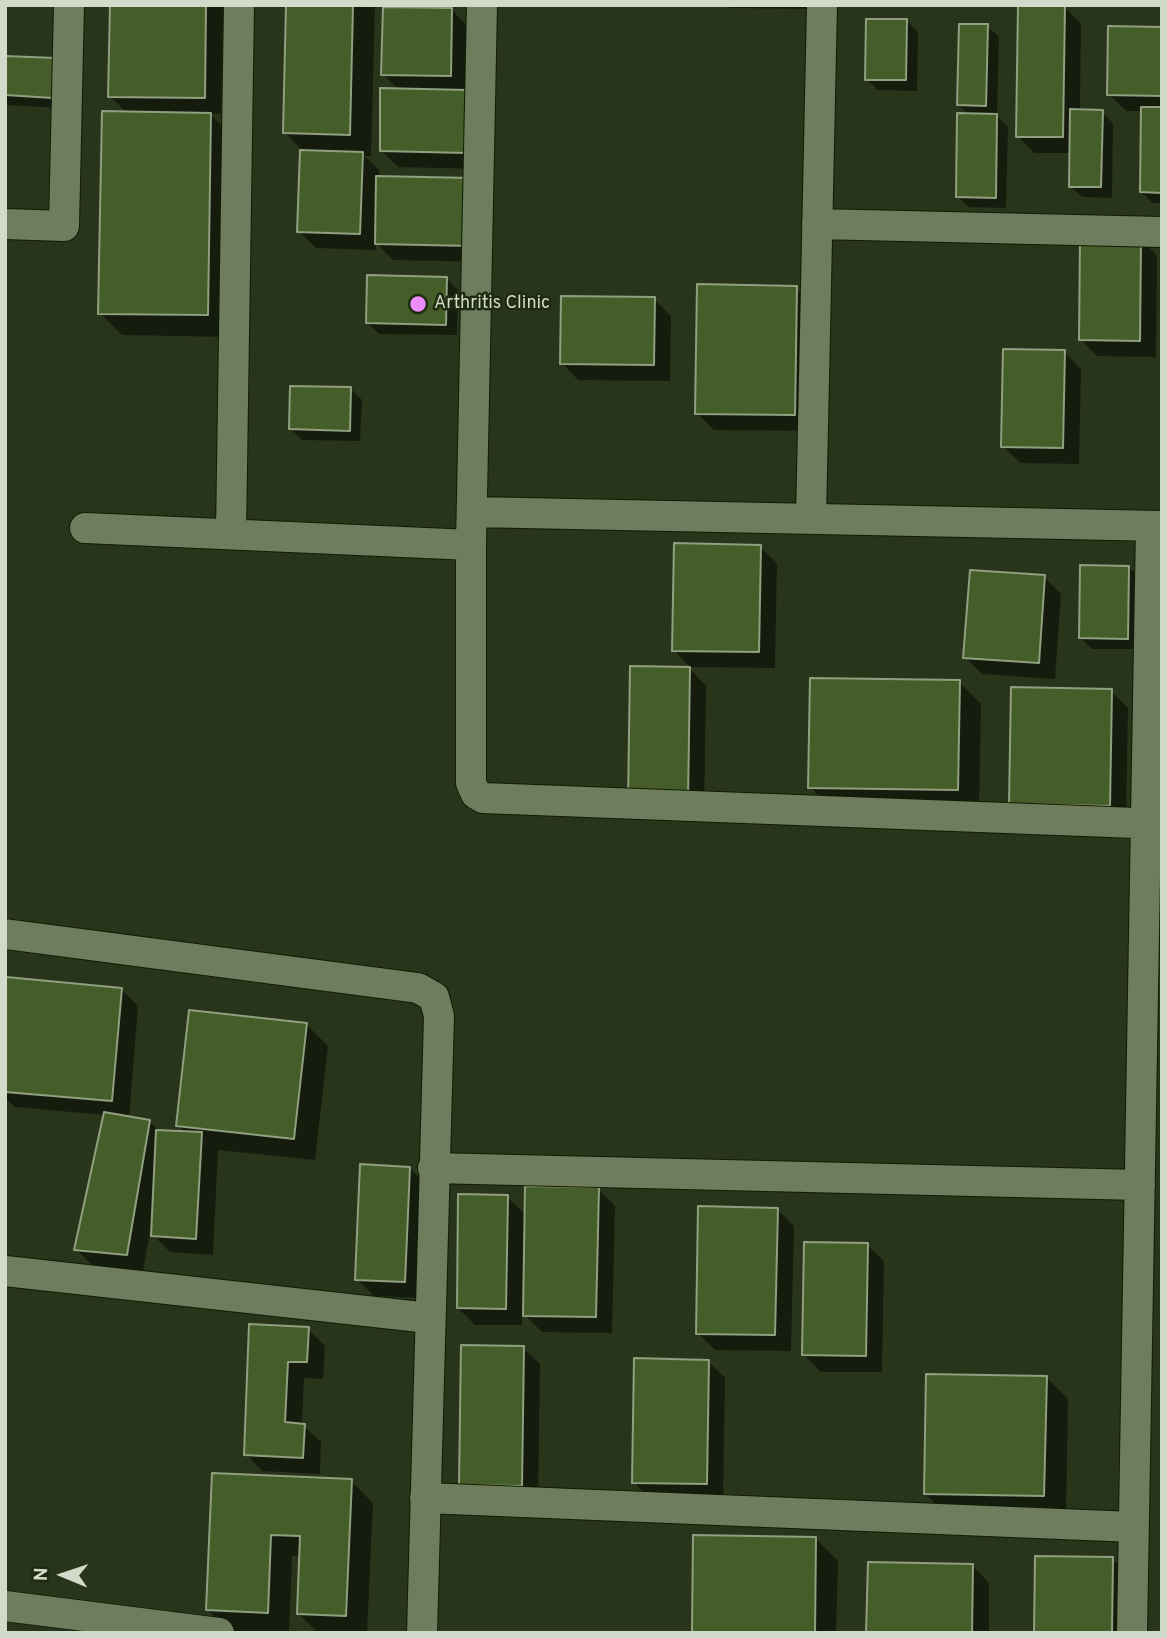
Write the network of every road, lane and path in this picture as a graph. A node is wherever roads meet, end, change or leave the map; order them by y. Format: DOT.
graph roads {
  1 [pos="69,5"];
  2 [pos="239,5"];
  3 [pos="482,5"];
  4 [pos="822,5"];
  5 [pos="5,224"];
  6 [pos="817,224"];
  7 [pos="1162,232"];
  8 [pos="473,512"];
  9 [pos="811,519"];
  10 [pos="1156,526"];
  11 [pos="85,528"];
  12 [pos="231,534"];
  13 [pos="471,545"];
  14 [pos="1154,824"];
  15 [pos="5,934"];
  16 [pos="1152,1059"];
  17 [pos="433,1168"];
  18 [pos="1140,1185"];
  19 [pos="5,1271"];
  20 [pos="429,1318"];
  21 [pos="1150,1334"];
  22 [pos="425,1498"];
  23 [pos="1134,1527"];
  24 [pos="5,1606"];
  25 [pos="219,1633"];
  26 [pos="422,1633"];
  27 [pos="1132,1633"];
  1 -- 5 [label="street"];
  2 -- 12 [label="street"];
  3 -- 8 [label="street"];
  4 -- 6 [label="street"];
  6 -- 7 [label="street"];
  6 -- 9 [label="street"];
  8 -- 9 [label="street"];
  8 -- 13 [label="street"];
  9 -- 10 [label="street"];
  10 -- 14 [label="street"];
  11 -- 12 [label="street"];
  12 -- 13 [label="street"];
  13 -- 14 [label="street"];
  14 -- 16 [label="street"];
  15 -- 17 [label="street"];
  16 -- 18 [label="street"];
  17 -- 18 [label="street"];
  17 -- 20 [label="street"];
  18 -- 21 [label="street"];
  19 -- 20 [label="street"];
  20 -- 22 [label="street"];
  21 -- 23 [label="street"];
  22 -- 23 [label="street"];
  22 -- 26 [label="street"];
  23 -- 27 [label="street"];
  24 -- 25 [label="street"];
}
